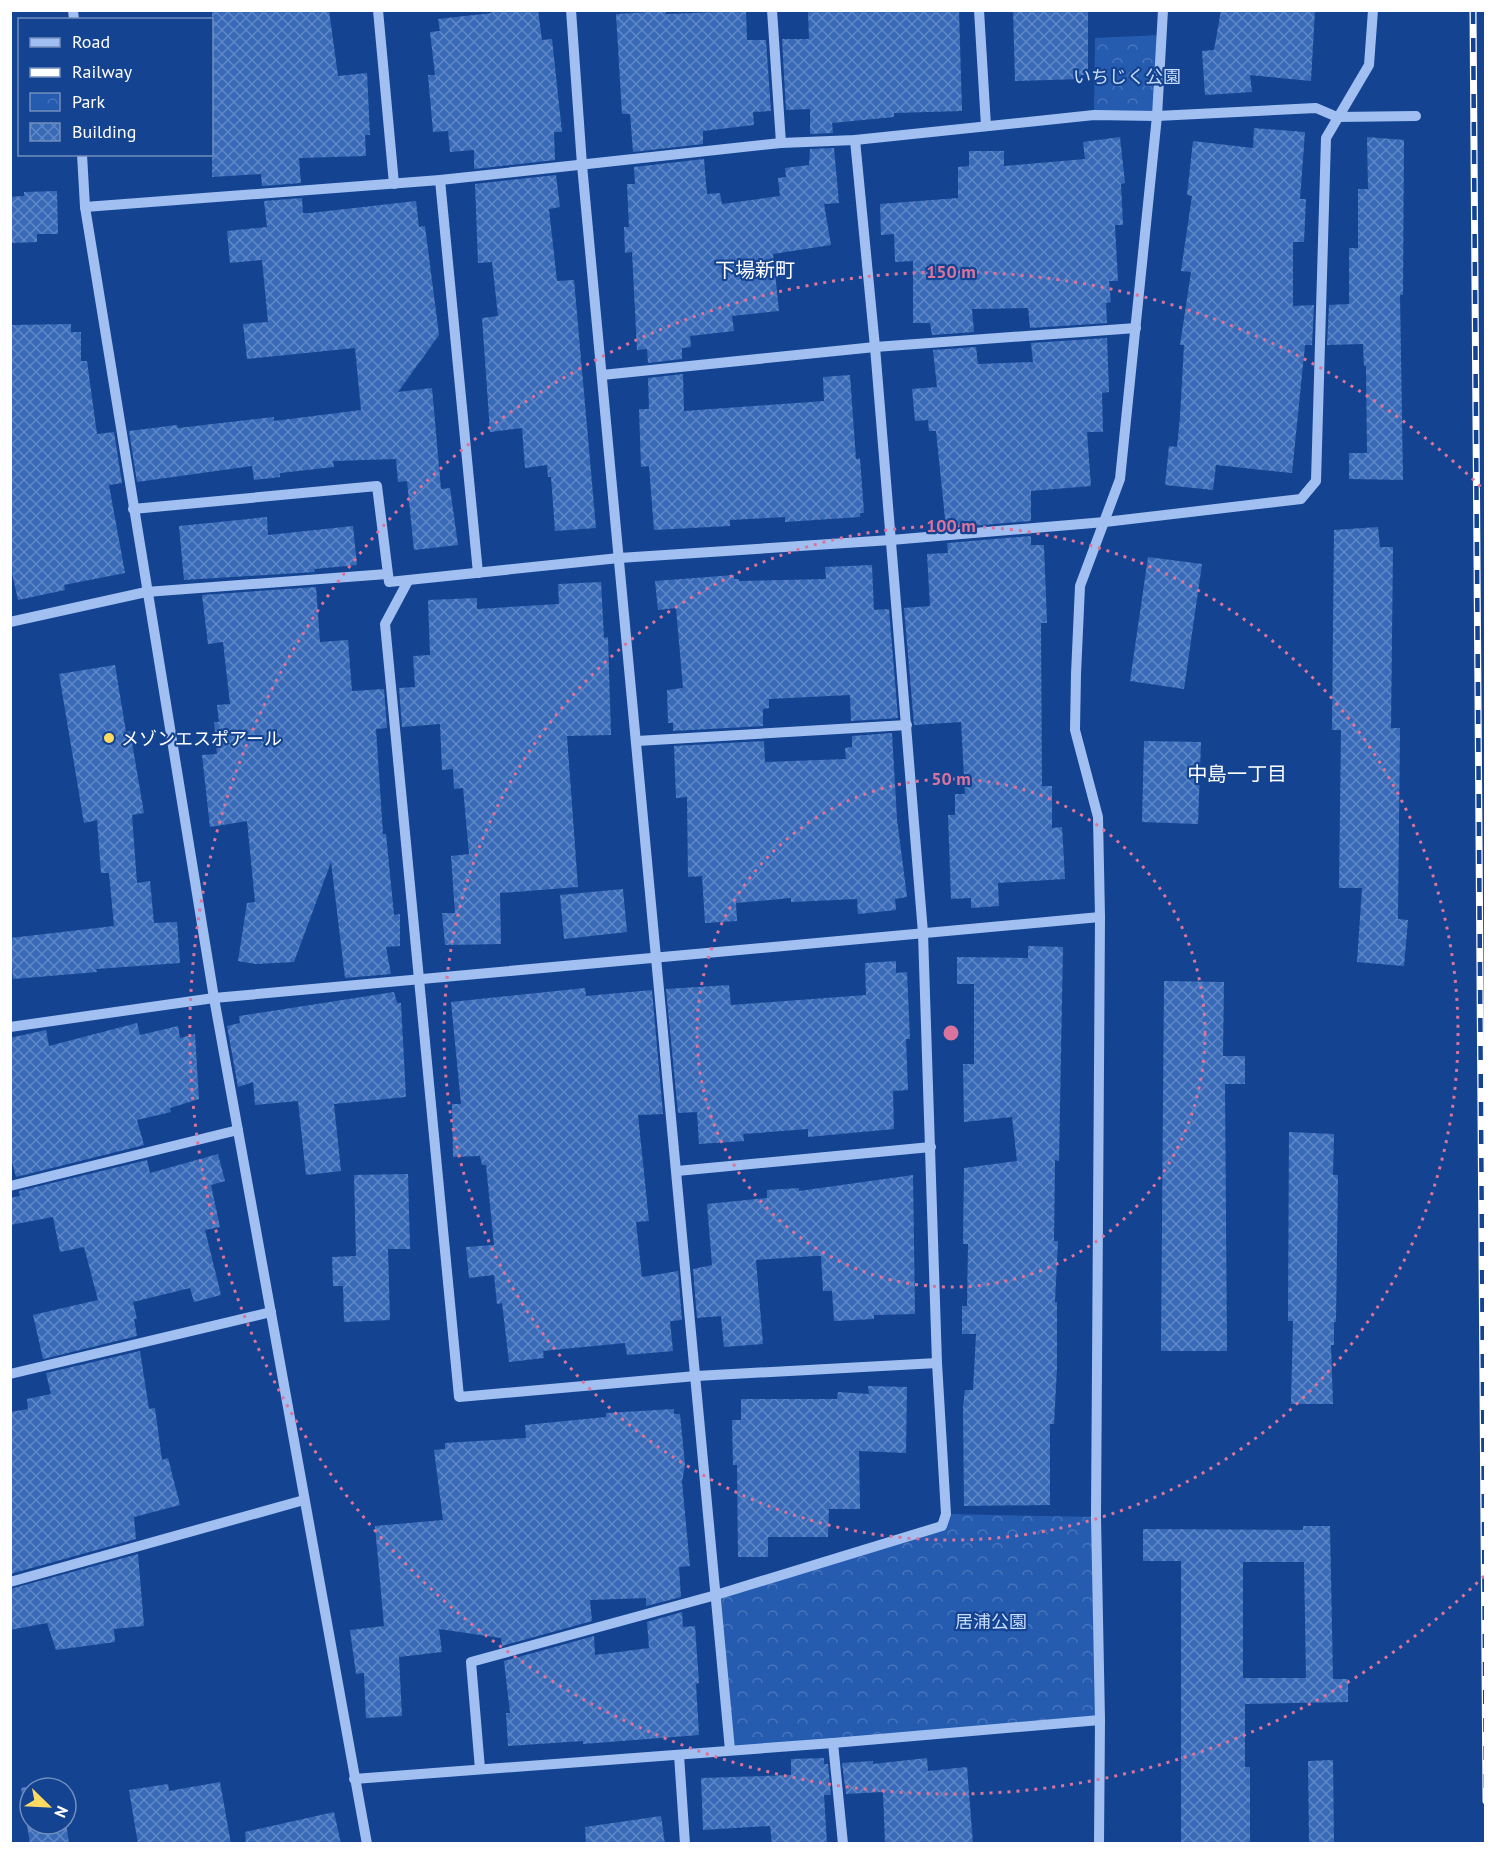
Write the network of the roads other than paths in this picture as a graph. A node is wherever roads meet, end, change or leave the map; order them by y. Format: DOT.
graph roads {
  1 [pos="378,10"];
  2 [pos="570,10"];
  3 [pos="772,10"];
  4 [pos="979,10"];
  5 [pos="1163,10"];
  6 [pos="1374,10"];
  7 [pos="1157,116"];
  8 [pos="1416,116"];
  9 [pos="1337,117"];
  10 [pos="986,126"];
  11 [pos="855,140"];
  12 [pos="781,143"];
  13 [pos="82,156"];
  14 [pos="582,165"];
  15 [pos="440,180"];
  16 [pos="394,184"];
  17 [pos="85,207"];
  18 [pos="1136,328"];
  19 [pos="875,347"];
  20 [pos="602,375"];
  21 [pos="133,509"];
  22 [pos="1105,522"];
  23 [pos="891,540"];
  24 [pos="619,558"];
  25 [pos="478,573"];
  26 [pos="387,574"];
  27 [pos="408,581"];
  28 [pos="146,592"];
  29 [pos="10,622"];
  30 [pos="907,725"];
  31 [pos="637,741"];
  32 [pos="1101,917"];
  33 [pos="923,933"];
  34 [pos="657,958"];
  35 [pos="420,978"];
  36 [pos="214,998"];
  37 [pos="10,1027"];
  38 [pos="238,1130"];
  39 [pos="932,1147"];
  40 [pos="677,1171"];
  41 [pos="10,1186"];
  42 [pos="271,1312"];
  43 [pos="937,1363"];
  44 [pos="10,1374"];
  45 [pos="696,1376"];
  46 [pos="304,1500"];
  47 [pos="10,1582"];
  48 [pos="716,1595"];
  49 [pos="1100,1720"];
  50 [pos="833,1743"];
  51 [pos="730,1750"];
  52 [pos="679,1755"];
  53 [pos="480,1769"];
  54 [pos="354,1779"];
  55 [pos="367,1844"];
  56 [pos="685,1844"];
  57 [pos="843,1844"];
  58 [pos="1099,1844"];
  1 -- 16 [label="street"];
  2 -- 14 [label="street"];
  3 -- 12 [label="street"];
  4 -- 10 [label="street"];
  5 -- 7 [label="street"];
  6 -- 9 [label="street"];
  7 -- 9 [label="street"];
  7 -- 10 [label="street"];
  7 -- 18 [label="street"];
  8 -- 9 [label="street"];
  9 -- 22 [label="street"];
  10 -- 11 [label="street"];
  11 -- 12 [label="street"];
  11 -- 19 [label="street"];
  12 -- 14 [label="street"];
  13 -- 17 [label="street"];
  14 -- 15 [label="street"];
  14 -- 20 [label="street"];
  15 -- 16 [label="street"];
  15 -- 25 [label="street"];
  16 -- 17 [label="street"];
  17 -- 21 [label="street"];
  18 -- 19 [label="street"];
  18 -- 22 [label="street"];
  19 -- 20 [label="street"];
  19 -- 23 [label="street"];
  20 -- 24 [label="street"];
  21 -- 26 [label="street"];
  21 -- 28 [label="street"];
  22 -- 23 [label="street"];
  22 -- 32 [label="street"];
  23 -- 24 [label="street"];
  23 -- 30 [label="street"];
  24 -- 25 [label="street"];
  24 -- 31 [label="street"];
  25 -- 27 [label="street"];
  26 -- 27 [label="street"];
  26 -- 28 [label="street"];
  27 -- 35 [label="street"];
  28 -- 29 [label="street"];
  28 -- 36 [label="street"];
  30 -- 31 [label="street"];
  30 -- 33 [label="street"];
  31 -- 34 [label="street"];
  32 -- 33 [label="street"];
  32 -- 49 [label="street"];
  33 -- 34 [label="street"];
  33 -- 39 [label="street"];
  34 -- 35 [label="street"];
  34 -- 40 [label="street"];
  35 -- 36 [label="street"];
  35 -- 45 [label="street"];
  36 -- 37 [label="street"];
  36 -- 38 [label="street"];
  38 -- 41 [label="street"];
  38 -- 42 [label="street"];
  39 -- 40 [label="street"];
  39 -- 43 [label="street"];
  40 -- 45 [label="street"];
  42 -- 44 [label="street"];
  42 -- 46 [label="street"];
  43 -- 45 [label="street"];
  43 -- 48 [label="street"];
  45 -- 48 [label="street"];
  46 -- 47 [label="street"];
  46 -- 54 [label="street"];
  48 -- 51 [label="street"];
  48 -- 53 [label="street"];
  49 -- 50 [label="street"];
  49 -- 58 [label="street"];
  50 -- 51 [label="street"];
  50 -- 57 [label="street"];
  51 -- 52 [label="street"];
  52 -- 53 [label="street"];
  52 -- 56 [label="street"];
  53 -- 54 [label="street"];
  54 -- 55 [label="street"];
}
